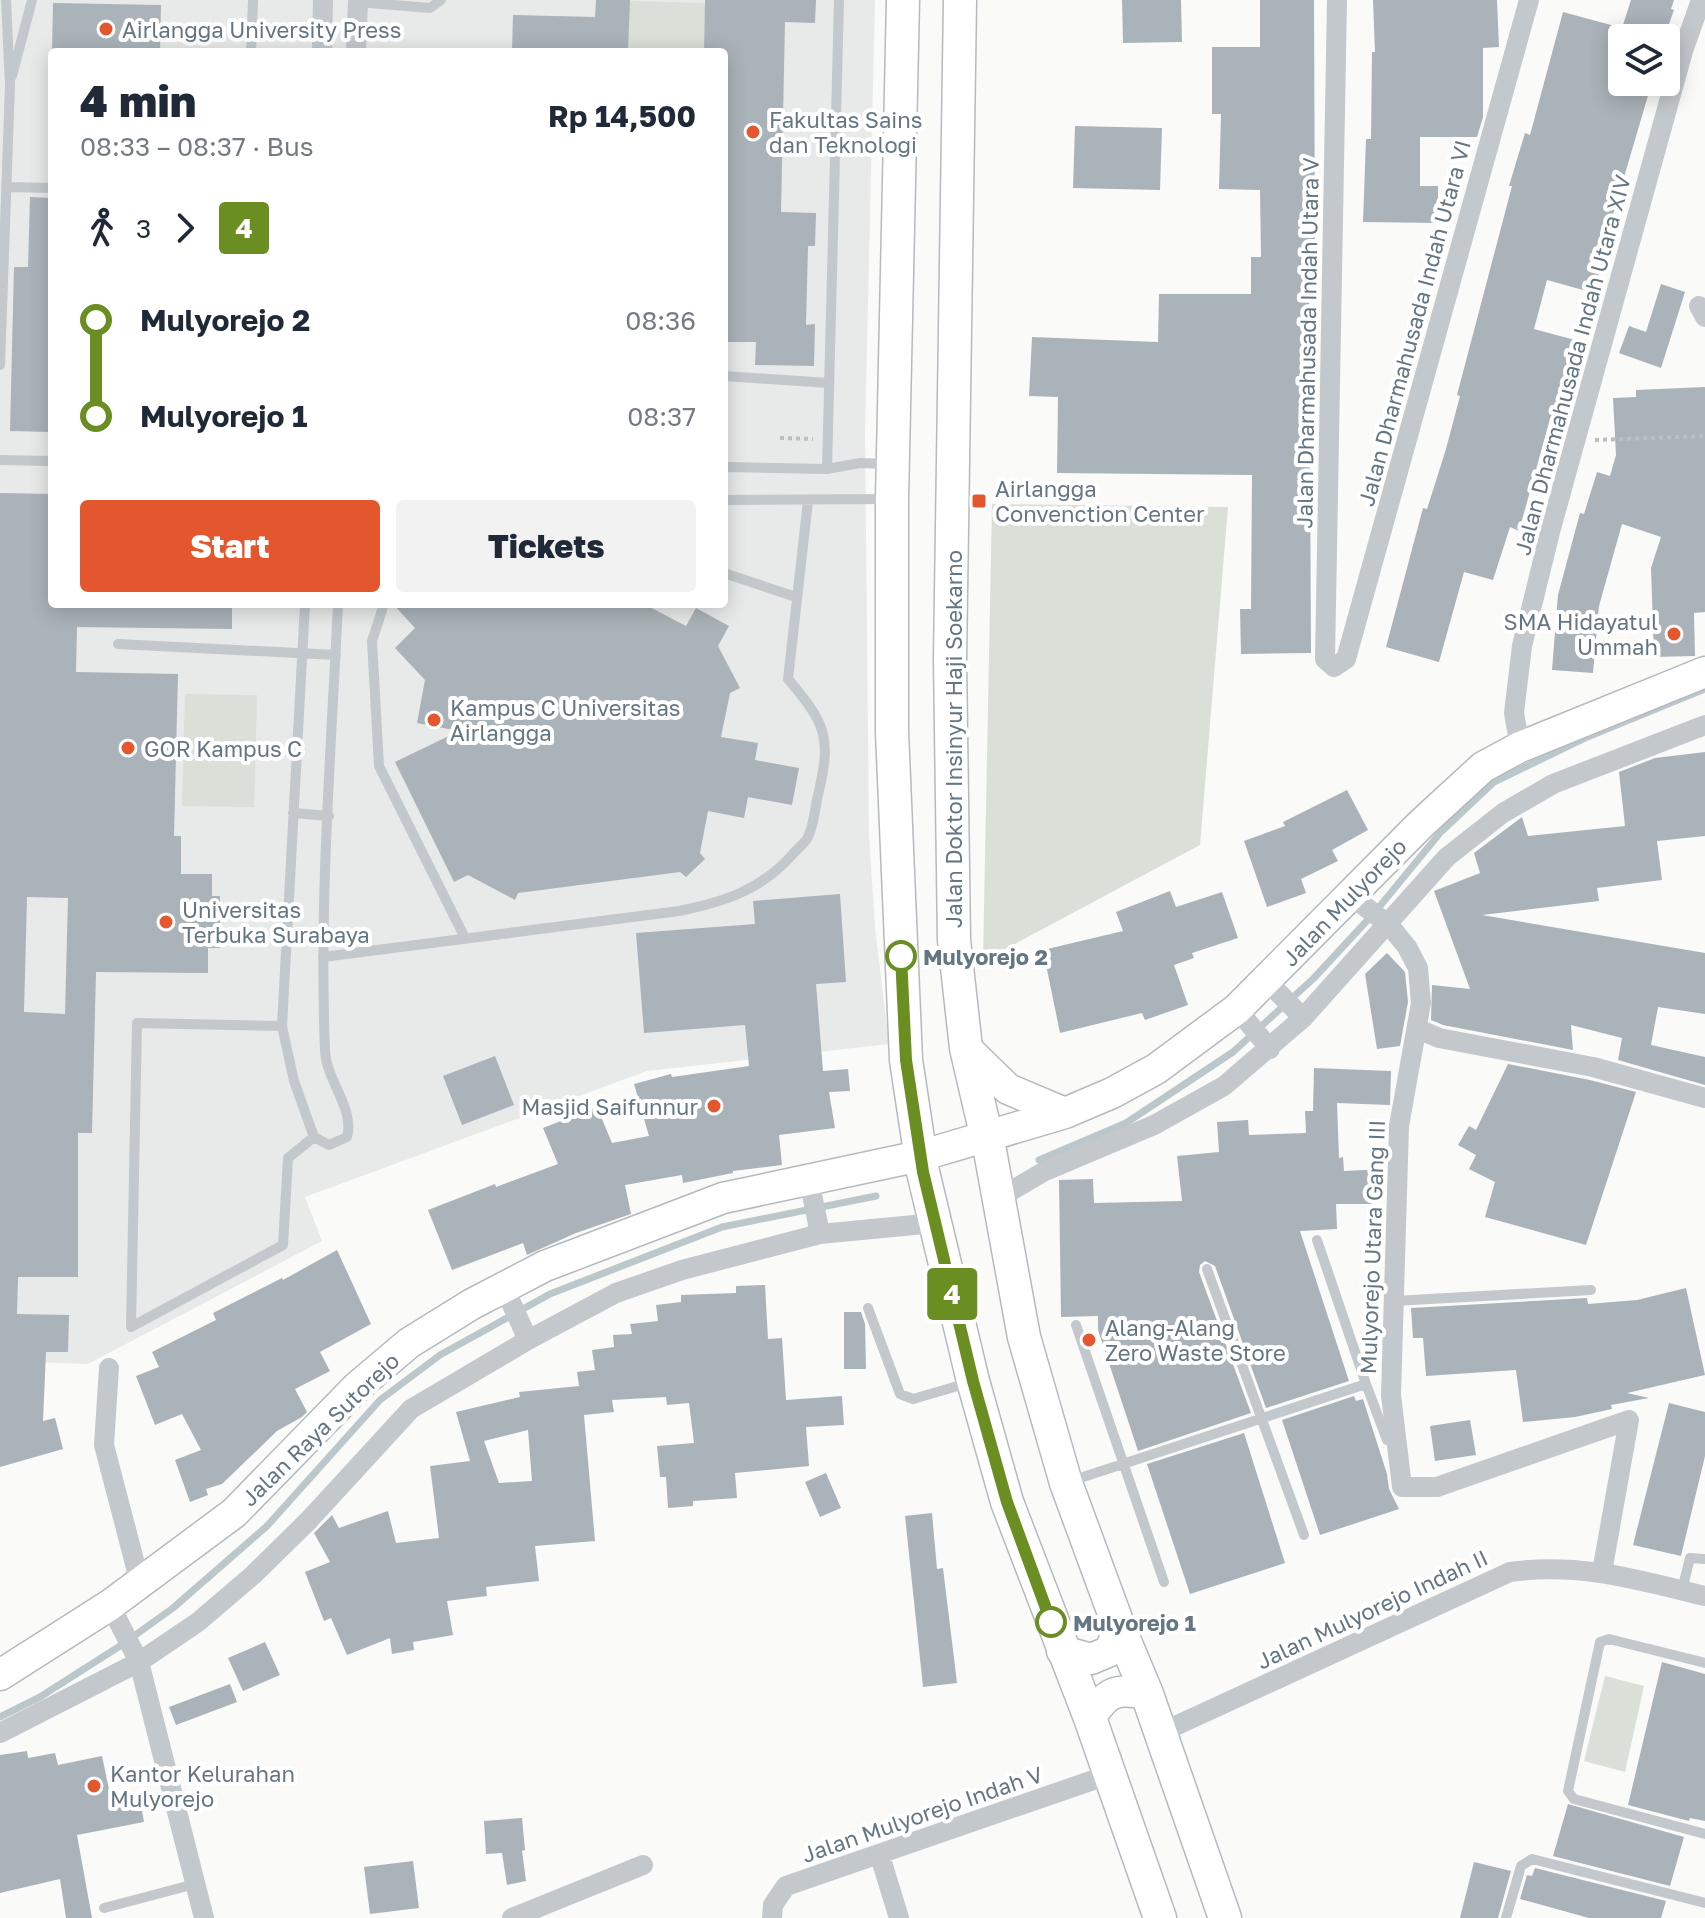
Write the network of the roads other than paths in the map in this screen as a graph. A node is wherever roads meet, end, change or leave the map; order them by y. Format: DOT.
graph roads {
  1 [pos="6,0"];
  2 [pos="32,0"];
  3 [pos="253,0"];
  4 [pos="323,0"];
  5 [pos="441,0"];
  6 [pos="839,0"];
  7 [pos="903,0"];
  8 [pos="960,0"];
  9 [pos="1337,0"];
  10 [pos="1529,0"];
  11 [pos="1701,0"];
  12 [pos="358,1"];
  13 [pos="392,2"];
  14 [pos="251,48"];
  15 [pos="322,48"];
  16 [pos="356,48"];
  17 [pos="5,86"];
  18 [pos="6,187"];
  19 [pos="48,188"];
  20 [pos="0,365"];
  21 [pos="728,376"];
  22 [pos="829,383"];
  23 [pos="0,460"];
  24 [pos="48,461"];
  25 [pos="893,464"];
  26 [pos="728,467"];
  27 [pos="827,469"];
  28 [pos="892,499"];
  29 [pos="728,500"];
  30 [pos="808,501"];
  31 [pos="728,574"];
  32 [pos="796,597"];
  33 [pos="305,608"];
  34 [pos="338,608"];
  35 [pos="383,608"];
  36 [pos="118,644"];
  37 [pos="302,653"];
  38 [pos="336,655"];
  39 [pos="1346,659"];
  40 [pos="1705,672"];
  41 [pos="1705,725"];
  42 [pos="1520,747"];
  43 [pos="293,813"];
  44 [pos="329,816"];
  45 [pos="1354,898"];
  46 [pos="1383,921"];
  47 [pos="464,936"];
  48 [pos="323,957"];
  49 [pos="1271,985"];
  50 [pos="1241,1013"];
  51 [pos="1298,1013"];
  52 [pos="282,1026"];
  53 [pos="1418,1029"];
  54 [pos="1265,1043"];
  55 [pos="966,1048"];
  56 [pos="1705,1098"];
  57 [pos="1065,1113"];
  58 [pos="314,1137"];
  59 [pos="921,1164"];
  60 [pos="992,1167"];
  61 [pos="811,1186"];
  62 [pos="933,1215"];
  63 [pos="820,1230"];
  64 [pos="1317,1240"];
  65 [pos="1207,1269"];
  66 [pos="1591,1290"];
  67 [pos="507,1294"];
  68 [pos="1394,1301"];
  69 [pos="868,1308"];
  70 [pos="1076,1325"];
  71 [pos="524,1333"];
  72 [pos="109,1368"];
  73 [pos="973,1381"];
  74 [pos="1366,1384"];
  75 [pos="1262,1419"];
  76 [pos="1387,1440"];
  77 [pos="1125,1465"];
  78 [pos="1066,1483"];
  79 [pos="1304,1535"];
  80 [pos="1705,1559"];
  81 [pos="1602,1572"];
  82 [pos="1164,1582"];
  83 [pos="140,1583"];
  84 [pos="1682,1590"];
  85 [pos="1705,1596"];
  86 [pos="114,1612"];
  87 [pos="1119,1627"];
  88 [pos="1062,1651"];
  89 [pos="137,1657"];
  90 [pos="1705,1663"];
  91 [pos="0,1675"];
  92 [pos="1147,1694"];
  93 [pos="1090,1718"];
  94 [pos="0,1733"];
  95 [pos="1160,1733"];
  96 [pos="1108,1775"];
  97 [pos="1705,1834"];
  98 [pos="880,1856"];
  99 [pos="643,1865"];
  100 [pos="195,1884"];
  101 [pos="1705,1903"];
  102 [pos="104,1908"];
  103 [pos="204,1918"];
  104 [pos="512,1918"];
  105 [pos="772,1918"];
  106 [pos="899,1918"];
  107 [pos="1160,1918"];
  108 [pos="1225,1918"];
  109 [pos="1506,1918"];
  1 -- 17 [label="lane"];
  2 -- 17 [label="lane"];
  3 -- 14 [label="lane"];
  4 -- 15 [label="street"];
  5 -- 13 [label="lane"];
  6 -- 22 [label="lane"];
  7 -- 25 [label="main road"];
  8 -- 55 [label="main road, Jalan Doktor Insinyur Haji Soekarno"];
  9 -- 39 [label="street, Jalan Dharmahusada Indah Utara V"];
  10 -- 39 [label="street, Jalan Dharmahusada Indah Utara VI"];
  11 -- 42 [label="street, Jalan Dharmahusada Indah Utara XIV"];
  12 -- 13 [label="lane"];
  12 -- 16 [label="street"];
  17 -- 18 [label="lane"];
  18 -- 19 [label="lane"];
  18 -- 20 [label="lane"];
  21 -- 22 [label="lane"];
  22 -- 27 [label="lane"];
  23 -- 24 [label="lane"];
  25 -- 27 [label="lane"];
  25 -- 28 [label="main road"];
  26 -- 27 [label="lane"];
  28 -- 30 [label="lane"];
  28 -- 59 [label="main road"];
  29 -- 30 [label="lane"];
  30 -- 32 [label="lane"];
  31 -- 32 [label="lane"];
  32 -- 47 [label="lane"];
  33 -- 37 [label="lane"];
  34 -- 38 [label="lane"];
  35 -- 47 [label="lane"];
  36 -- 37 [label="lane"];
  37 -- 38 [label="lane"];
  37 -- 43 [label="lane"];
  38 -- 44 [label="lane"];
  40 -- 42 [label="main road, Jalan Mulyorejo"];
  41 -- 46 [label="street"];
  42 -- 45 [label="main road, Jalan Mulyorejo"];
  43 -- 44 [label="lane"];
  43 -- 52 [label="lane"];
  44 -- 48 [label="lane"];
  45 -- 46 [label="street, Mulyorejo Utara Gang III"];
  45 -- 49 [label="main road, Jalan Mulyorejo"];
  46 -- 51 [label="street"];
  46 -- 53 [label="street, Mulyorejo Utara Gang III"];
  47 -- 48 [label="lane"];
  48 -- 58 [label="lane"];
  49 -- 50 [label="main road, Jalan Mulyorejo"];
  49 -- 51 [label="street"];
  50 -- 54 [label="street"];
  50 -- 57 [label="main road, Jalan Mulyorejo"];
  51 -- 54 [label="street"];
  52 -- 58 [label="lane"];
  52 -- 58 [label="lane"];
  53 -- 56 [label="street"];
  53 -- 68 [label="street, Mulyorejo Utara Gang III"];
  54 -- 60 [label="street"];
  55 -- 57 [label="main road"];
  55 -- 60 [label="main road, Jalan Doktor Insinyur Haji Soekarno"];
  57 -- 60 [label="main road, Jalan Mulyorejo"];
  59 -- 60 [label="main road, Jalan Raya Sutorejo"];
  59 -- 61 [label="main road, Jalan Raya Sutorejo"];
  59 -- 62 [label="main road"];
  60 -- 78 [label="main road, Jalan Doktor Insinyur Haji Soekarno"];
  61 -- 63 [label="street"];
  61 -- 67 [label="main road, Jalan Raya Sutorejo"];
  62 -- 63 [label="street"];
  62 -- 73 [label="main road"];
  63 -- 71 [label="street"];
  64 -- 74 [label="lane"];
  65 -- 75 [label="lane"];
  66 -- 68 [label="lane"];
  67 -- 71 [label="street"];
  67 -- 83 [label="main road, Jalan Raya Sutorejo"];
  68 -- 81 [label="street, Mulyorejo Utara Gang III"];
  69 -- 73 [label="lane"];
  70 -- 77 [label="lane"];
  71 -- 89 [label="street"];
  72 -- 83 [label="street"];
  73 -- 88 [label="main road"];
  74 -- 75 [label="lane"];
  74 -- 76 [label="lane"];
  75 -- 77 [label="lane"];
  75 -- 79 [label="lane"];
  77 -- 78 [label="lane"];
  77 -- 82 [label="lane"];
  78 -- 87 [label="main road, Jalan Doktor Insinyur Haji Soekarno"];
  80 -- 84 [label="lane"];
  81 -- 84 [label="street, Jalan Mulyorejo Indah II"];
  81 -- 95 [label="street, Jalan Mulyorejo Indah II"];
  83 -- 86 [label="main road, Jalan Raya Sutorejo"];
  84 -- 85 [label="street, Jalan Mulyorejo Indah II"];
  86 -- 89 [label="street"];
  86 -- 91 [label="main road, Jalan Raya Sutorejo"];
  87 -- 88 [label="main road"];
  87 -- 92 [label="main road, Jalan Doktor Insinyur Haji Soekarno"];
  88 -- 93 [label="main road"];
  89 -- 94 [label="street"];
  89 -- 100 [label="street"];
  90 -- 97 [label="lane"];
  92 -- 93 [label="main road"];
  92 -- 95 [label="main road, Jalan Doktor Insinyur Haji Soekarno"];
  93 -- 96 [label="main road"];
  95 -- 108 [label="main road, Jalan Doktor Insinyur Haji Soekarno"];
  96 -- 98 [label="street, Jalan Mulyorejo Indah V"];
  96 -- 107 [label="main road"];
  98 -- 105 [label="street, Jalan Mulyorejo Indah V"];
  98 -- 106 [label="street"];
  99 -- 104 [label="street"];
  100 -- 102 [label="lane"];
  100 -- 103 [label="street"];
  101 -- 109 [label="lane"];
}
